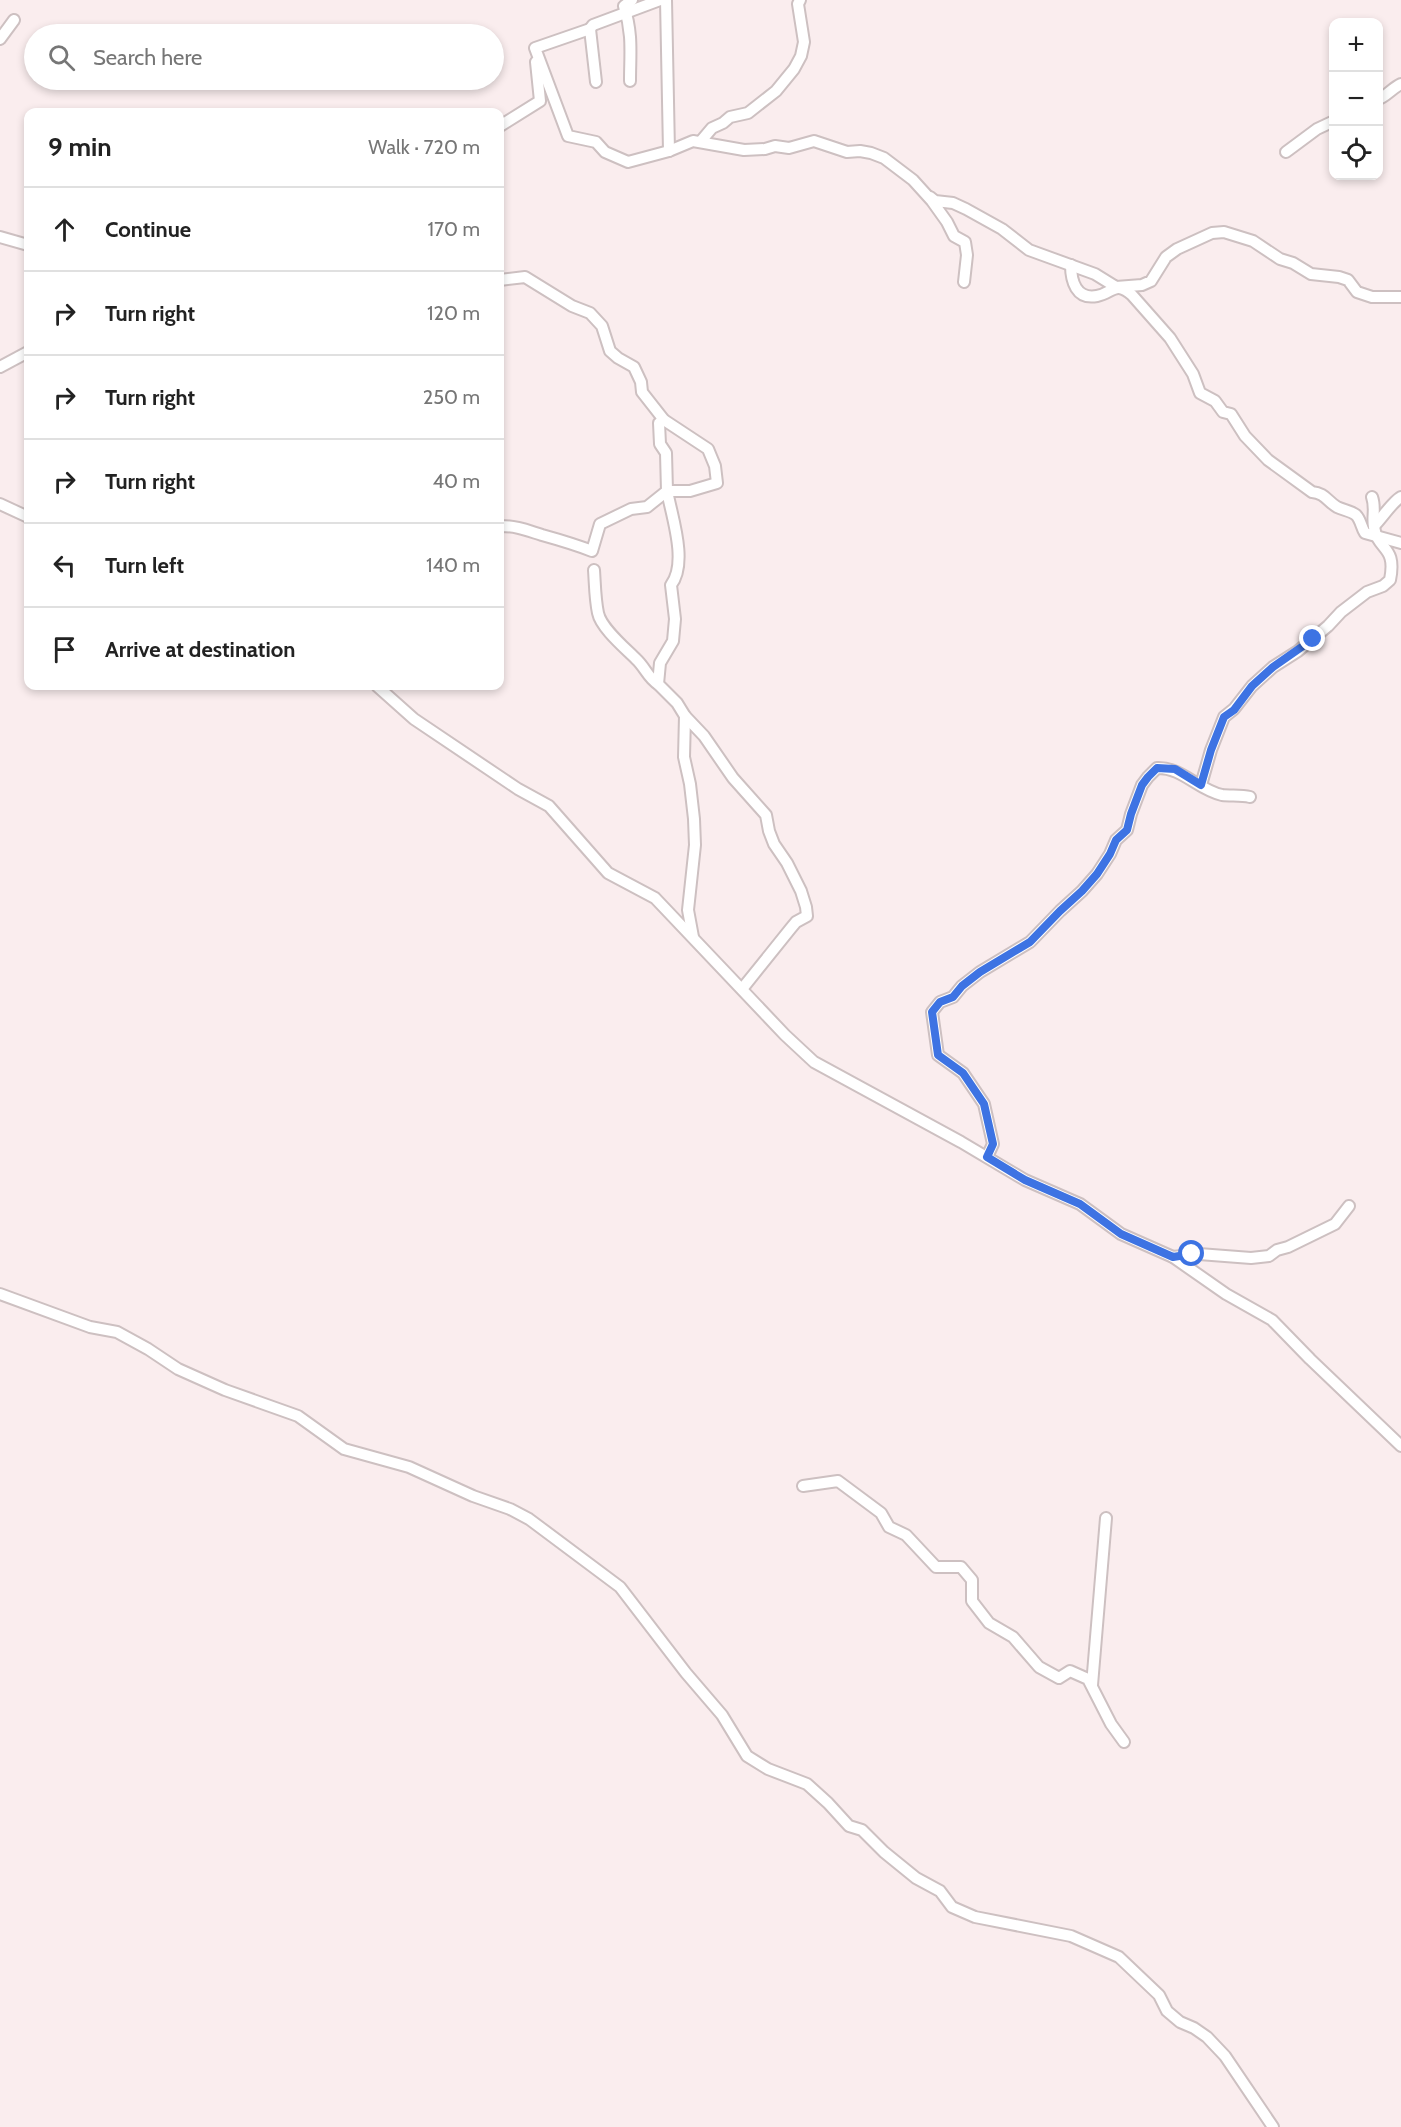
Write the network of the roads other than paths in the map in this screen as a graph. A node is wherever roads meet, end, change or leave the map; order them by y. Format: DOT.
graph roads {
  1 [pos="632,0"];
  2 [pos="660,0"];
  3 [pos="666,0"];
  4 [pos="800,0"];
  5 [pos="626,13"];
  6 [pos="14,20"];
  7 [pos="590,29"];
  8 [pos="0,39"];
  9 [pos="535,48"];
  10 [pos="630,81"];
  11 [pos="596,82"];
  12 [pos="1401,84"];
  13 [pos="1383,97"];
  14 [pos="540,101"];
  15 [pos="555,101"];
  16 [pos="1329,123"];
  17 [pos="504,124"];
  18 [pos="701,141"];
  19 [pos="669,151"];
  20 [pos="1286,152"];
  21 [pos="924,194"];
  22 [pos="0,237"];
  23 [pos="24,244"];
  24 [pos="1071,265"];
  25 [pos="504,280"];
  26 [pos="964,282"];
  27 [pos="1116,287"];
  28 [pos="1401,297"];
  29 [pos="24,354"];
  30 [pos="0,367"];
  31 [pos="664,420"];
  32 [pos="667,491"];
  33 [pos="1372,497"];
  34 [pos="1401,497"];
  35 [pos="0,504"];
  36 [pos="24,515"];
  37 [pos="504,526"];
  38 [pos="1375,531"];
  39 [pos="1401,543"];
  40 [pos="594,570"];
  41 [pos="658,684"];
  42 [pos="381,690"];
  43 [pos="685,716"];
  44 [pos="1201,785"];
  45 [pos="1250,797"];
  46 [pos="693,938"];
  47 [pos="742,989"];
  48 [pos="987,1157"];
  49 [pos="1349,1206"];
  50 [pos="1173,1257"];
  51 [pos="0,1294"];
  52 [pos="1401,1446"];
  53 [pos="803,1486"];
  54 [pos="1106,1518"];
  55 [pos="1092,1686"];
  56 [pos="1124,1742"];
  57 [pos="1273,2127"];
  1 -- 5 [label="street"];
  2 -- 5 [label="street"];
  3 -- 19 [label="street"];
  4 -- 18 [label="street"];
  5 -- 7 [label="street"];
  5 -- 10 [label="street"];
  6 -- 8 [label="street"];
  7 -- 9 [label="street"];
  7 -- 11 [label="street"];
  9 -- 14 [label="street"];
  9 -- 15 [label="street"];
  12 -- 13 [label="street"];
  14 -- 15 [label="street"];
  14 -- 17 [label="street"];
  15 -- 19 [label="street"];
  16 -- 20 [label="street"];
  18 -- 19 [label="street"];
  18 -- 21 [label="street"];
  21 -- 24 [label="street"];
  21 -- 26 [label="street"];
  22 -- 23 [label="street"];
  24 -- 27 [label="street"];
  24 -- 27 [label="street"];
  25 -- 31 [label="street"];
  27 -- 28 [label="street"];
  27 -- 38 [label="street"];
  29 -- 30 [label="street"];
  31 -- 32 [label="street"];
  31 -- 32 [label="street"];
  32 -- 37 [label="street"];
  32 -- 41 [label="street"];
  33 -- 38 [label="street"];
  34 -- 38 [label="street"];
  35 -- 36 [label="street"];
  38 -- 39 [label="street"];
  38 -- 44 [label="street"];
  40 -- 41 [label="street"];
  41 -- 43 [label="street"];
  42 -- 46 [label="street"];
  43 -- 46 [label="street"];
  43 -- 47 [label="street"];
  44 -- 45 [label="street"];
  44 -- 48 [label="street"];
  46 -- 47 [label="street"];
  47 -- 48 [label="street"];
  48 -- 50 [label="street"];
  49 -- 50 [label="street"];
  50 -- 52 [label="street"];
  51 -- 57 [label="street"];
  53 -- 55 [label="street"];
  54 -- 55 [label="street"];
  55 -- 56 [label="street"];
}
